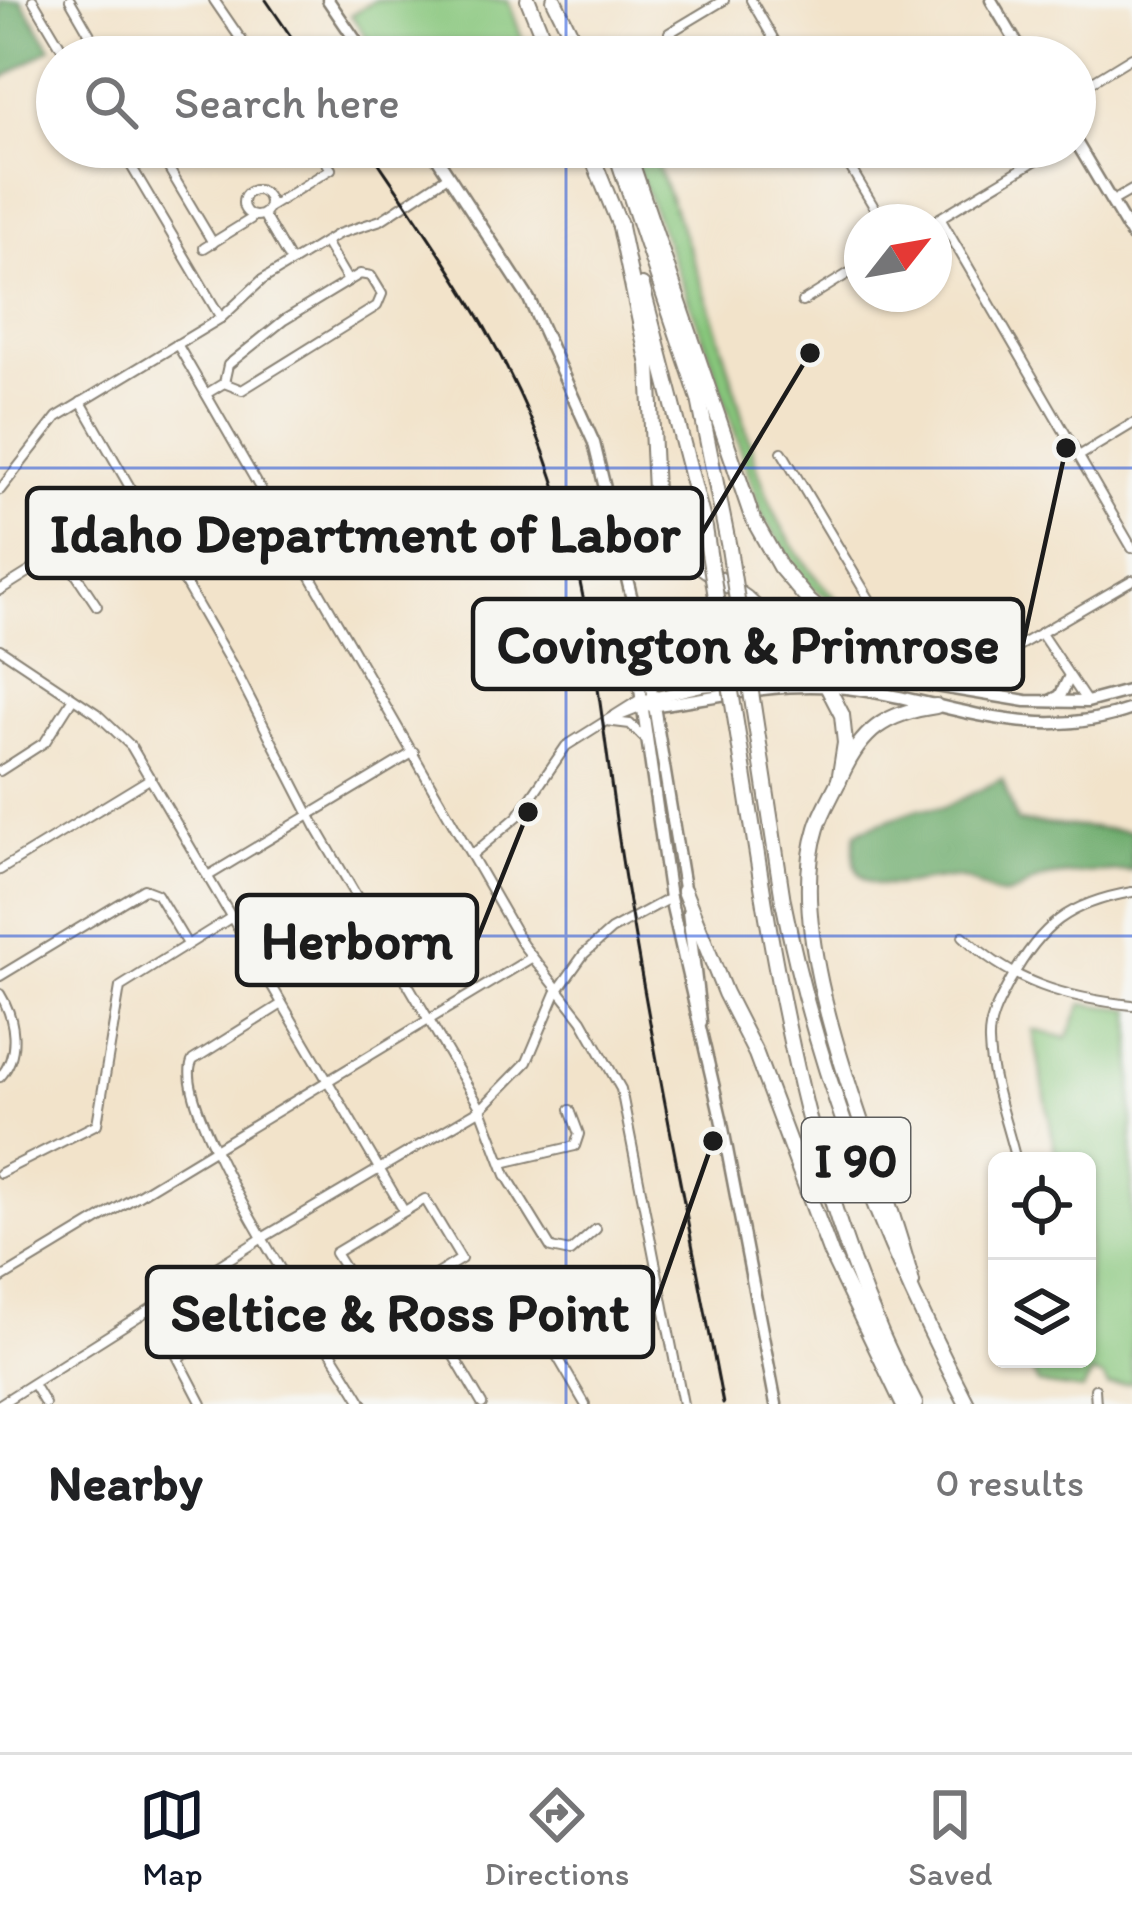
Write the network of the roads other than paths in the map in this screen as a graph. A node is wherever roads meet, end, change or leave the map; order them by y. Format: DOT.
graph roads {
  1 [pos="70,0"];
  2 [pos="214,0"];
  3 [pos="328,0"];
  4 [pos="527,0"];
  5 [pos="554,0"];
  6 [pos="724,0"];
  7 [pos="751,0"];
  8 [pos="991,0"];
  9 [pos="37,2"];
  10 [pos="669,33"];
  11 [pos="56,36"];
  12 [pos="91,36"];
  13 [pos="239,36"];
  14 [pos="353,36"];
  15 [pos="542,36"];
  16 [pos="572,36"];
  17 [pos="772,36"];
  18 [pos="1012,36"];
  19 [pos="1132,57"];
  20 [pos="1096,79"];
  21 [pos="132,168"];
  22 [pos="167,168"];
  23 [pos="330,168"];
  24 [pos="444,168"];
  25 [pos="597,168"];
  26 [pos="621,168"];
  27 [pos="633,168"];
  28 [pos="851,168"];
  29 [pos="1023,168"];
  30 [pos="1092,168"];
  31 [pos="449,175"];
  32 [pos="1132,190"];
  33 [pos="1112,202"];
  34 [pos="872,204"];
  35 [pos="272,206"];
  36 [pos="952,210"];
  37 [pos="264,216"];
  38 [pos="251,219"];
  39 [pos="619,222"];
  40 [pos="1132,236"];
  41 [pos="325,242"];
  42 [pos="952,247"];
  43 [pos="289,258"];
  44 [pos="844,276"];
  45 [pos="348,281"];
  46 [pos="802,302"];
  47 [pos="220,318"];
  48 [pos="177,344"];
  49 [pos="224,383"];
  50 [pos="206,394"];
  51 [pos="81,402"];
  52 [pos="1132,424"];
  53 [pos="782,452"];
  54 [pos="1078,456"];
  55 [pos="0,490"];
  56 [pos="139,503"];
  57 [pos="1132,548"];
  58 [pos="61,552"];
  59 [pos="1132,580"];
  60 [pos="0,590"];
  61 [pos="628,591"];
  62 [pos="808,600"];
  63 [pos="97,606"];
  64 [pos="780,629"];
  65 [pos="1042,635"];
  66 [pos="0,649"];
  67 [pos="646,657"];
  68 [pos="897,676"];
  69 [pos="1069,678"];
  70 [pos="773,679"];
  71 [pos="826,680"];
  72 [pos="702,686"];
  73 [pos="1132,690"];
  74 [pos="73,698"];
  75 [pos="654,701"];
  76 [pos="1050,701"];
  77 [pos="1087,702"];
  78 [pos="682,703"];
  79 [pos="640,704"];
  80 [pos="1132,705"];
  81 [pos="936,706"];
  82 [pos="605,722"];
  83 [pos="660,736"];
  84 [pos="645,740"];
  85 [pos="414,752"];
  86 [pos="0,771"];
  87 [pos="151,778"];
  88 [pos="838,781"];
  89 [pos="310,815"];
  90 [pos="474,853"];
  91 [pos="0,870"];
  92 [pos="208,876"];
  93 [pos="1132,892"];
  94 [pos="677,894"];
  95 [pos="232,917"];
  96 [pos="963,936"];
  97 [pos="187,944"];
  98 [pos="531,958"];
  99 [pos="1014,974"];
  100 [pos="0,976"];
  101 [pos="556,993"];
  102 [pos="0,994"];
  103 [pos="282,1004"];
  104 [pos="1132,1005"];
  105 [pos="428,1018"];
  106 [pos="0,1077"];
  107 [pos="329,1081"];
  108 [pos="481,1109"];
  109 [pos="570,1110"];
  110 [pos="212,1152"];
  111 [pos="1014,1152"];
  112 [pos="502,1163"];
  113 [pos="379,1168"];
  114 [pos="0,1173"];
  115 [pos="404,1211"];
  116 [pos="596,1229"];
  117 [pos="264,1237"];
  118 [pos="0,1279"];
  119 [pos="912,1283"];
  120 [pos="515,1284"];
  121 [pos="153,1310"];
  122 [pos="226,1332"];
  123 [pos="440,1333"];
  124 [pos="181,1356"];
  125 [pos="33,1384"];
  126 [pos="1095,1389"];
  127 [pos="0,1404"];
  128 [pos="45,1404"];
  129 [pos="202,1404"];
  130 [pos="363,1404"];
  131 [pos="482,1404"];
  132 [pos="585,1404"];
  133 [pos="682,1404"];
  134 [pos="776,1404"];
  135 [pos="903,1404"];
  136 [pos="915,1404"];
  137 [pos="967,1404"];
  138 [pos="1096,1404"];
  1 -- 12 [label="street"];
  2 -- 13 [label="street"];
  3 -- 14 [label="main road"];
  4 -- 15 [label="highway"];
  5 -- 16 [label="highway"];
  6 -- 10 [label="street"];
  7 -- 17 [label="street"];
  8 -- 18 [label="main road"];
  9 -- 11 [label="street"];
  19 -- 20 [label="street"];
  21 -- 47 [label="street"];
  22 -- 38 [label="street"];
  23 -- 35 [label="street"];
  24 -- 31 [label="main road"];
  25 -- 39 [label="highway, I 90"];
  26 -- 119 [label="highway, I 90, bridge"];
  27 -- 62 [label="highway"];
  28 -- 34 [label="street"];
  29 -- 36 [label="street"];
  30 -- 33 [label="main road"];
  31 -- 41 [label="street"];
  31 -- 61 [label="main road"];
  32 -- 33 [label="street"];
  33 -- 40 [label="main road"];
  35 -- 37 [label="street"];
  35 -- 38 [label="street"];
  37 -- 38 [label="street"];
  37 -- 43 [label="street"];
  39 -- 64 [label="highway"];
  39 -- 136 [label="highway, I 90, bridge"];
  41 -- 43 [label="street"];
  41 -- 45 [label="street"];
  42 -- 54 [label="street"];
  43 -- 47 [label="street"];
  44 -- 46 [label="street"];
  45 -- 49 [label="street"];
  45 -- 49 [label="street"];
  47 -- 48 [label="street"];
  48 -- 50 [label="street"];
  48 -- 51 [label="street"];
  49 -- 50 [label="street"];
  50 -- 85 [label="street"];
  51 -- 55 [label="street"];
  51 -- 56 [label="street"];
  52 -- 54 [label="street"];
  53 -- 65 [label="street"];
  54 -- 57 [label="street"];
  56 -- 58 [label="street"];
  56 -- 89 [label="street"];
  58 -- 60 [label="street"];
  58 -- 63 [label="street"];
  59 -- 65 [label="street"];
  61 -- 67 [label="main road"];
  61 -- 79 [label="main road"];
  62 -- 68 [label="highway"];
  62 -- 71 [label="highway"];
  64 -- 70 [label="highway"];
  64 -- 71 [label="highway"];
  65 -- 69 [label="street"];
  66 -- 74 [label="street"];
  67 -- 72 [label="main road"];
  67 -- 75 [label="main road"];
  68 -- 71 [label="main road"];
  68 -- 76 [label="main road"];
  69 -- 76 [label="main road"];
  69 -- 77 [label="street"];
  70 -- 71 [label="main road"];
  70 -- 72 [label="main road"];
  71 -- 78 [label="main road"];
  71 -- 81 [label="main road"];
  71 -- 88 [label="highway"];
  72 -- 75 [label="main road"];
  73 -- 77 [label="main road"];
  74 -- 86 [label="street"];
  74 -- 87 [label="street"];
  75 -- 78 [label="main road"];
  75 -- 79 [label="main road"];
  75 -- 83 [label="main road"];
  76 -- 77 [label="main road"];
  78 -- 83 [label="main road"];
  79 -- 82 [label="street"];
  79 -- 84 [label="main road"];
  80 -- 81 [label="main road"];
  81 -- 88 [label="highway"];
  82 -- 84 [label="street"];
  82 -- 90 [label="street"];
  83 -- 94 [label="main road"];
  84 -- 94 [label="main road"];
  85 -- 89 [label="street"];
  85 -- 90 [label="street"];
  87 -- 91 [label="street"];
  87 -- 92 [label="street"];
  88 -- 119 [label="highway"];
  89 -- 92 [label="street"];
  89 -- 105 [label="street"];
  90 -- 98 [label="street"];
  92 -- 95 [label="street"];
  93 -- 99 [label="street"];
  94 -- 101 [label="street"];
  94 -- 134 [label="main road"];
  94 -- 135 [label="highway"];
  95 -- 97 [label="street"];
  95 -- 103 [label="street"];
  96 -- 99 [label="street"];
  97 -- 100 [label="street"];
  97 -- 114 [label="street"];
  98 -- 101 [label="street"];
  98 -- 105 [label="street"];
  99 -- 104 [label="street"];
  99 -- 111 [label="street"];
  101 -- 108 [label="street"];
  101 -- 133 [label="street"];
  102 -- 106 [label="street"];
  103 -- 107 [label="street"];
  103 -- 110 [label="street"];
  105 -- 107 [label="street"];
  105 -- 108 [label="street"];
  107 -- 110 [label="street"];
  107 -- 113 [label="street"];
  108 -- 112 [label="street"];
  108 -- 113 [label="street"];
  109 -- 112 [label="street"];
  110 -- 117 [label="street"];
  110 -- 118 [label="street"];
  112 -- 116 [label="street"];
  113 -- 115 [label="street"];
  113 -- 117 [label="street"];
  115 -- 115 [label="street"];
  117 -- 121 [label="street"];
  117 -- 130 [label="street"];
  119 -- 137 [label="highway, I 90"];
  120 -- 132 [label="street"];
  121 -- 124 [label="street"];
  121 -- 125 [label="street"];
  122 -- 124 [label="street"];
  123 -- 131 [label="street"];
  124 -- 129 [label="street"];
  125 -- 127 [label="street"];
  125 -- 128 [label="street"];
  126 -- 138 [label="street"];
}
